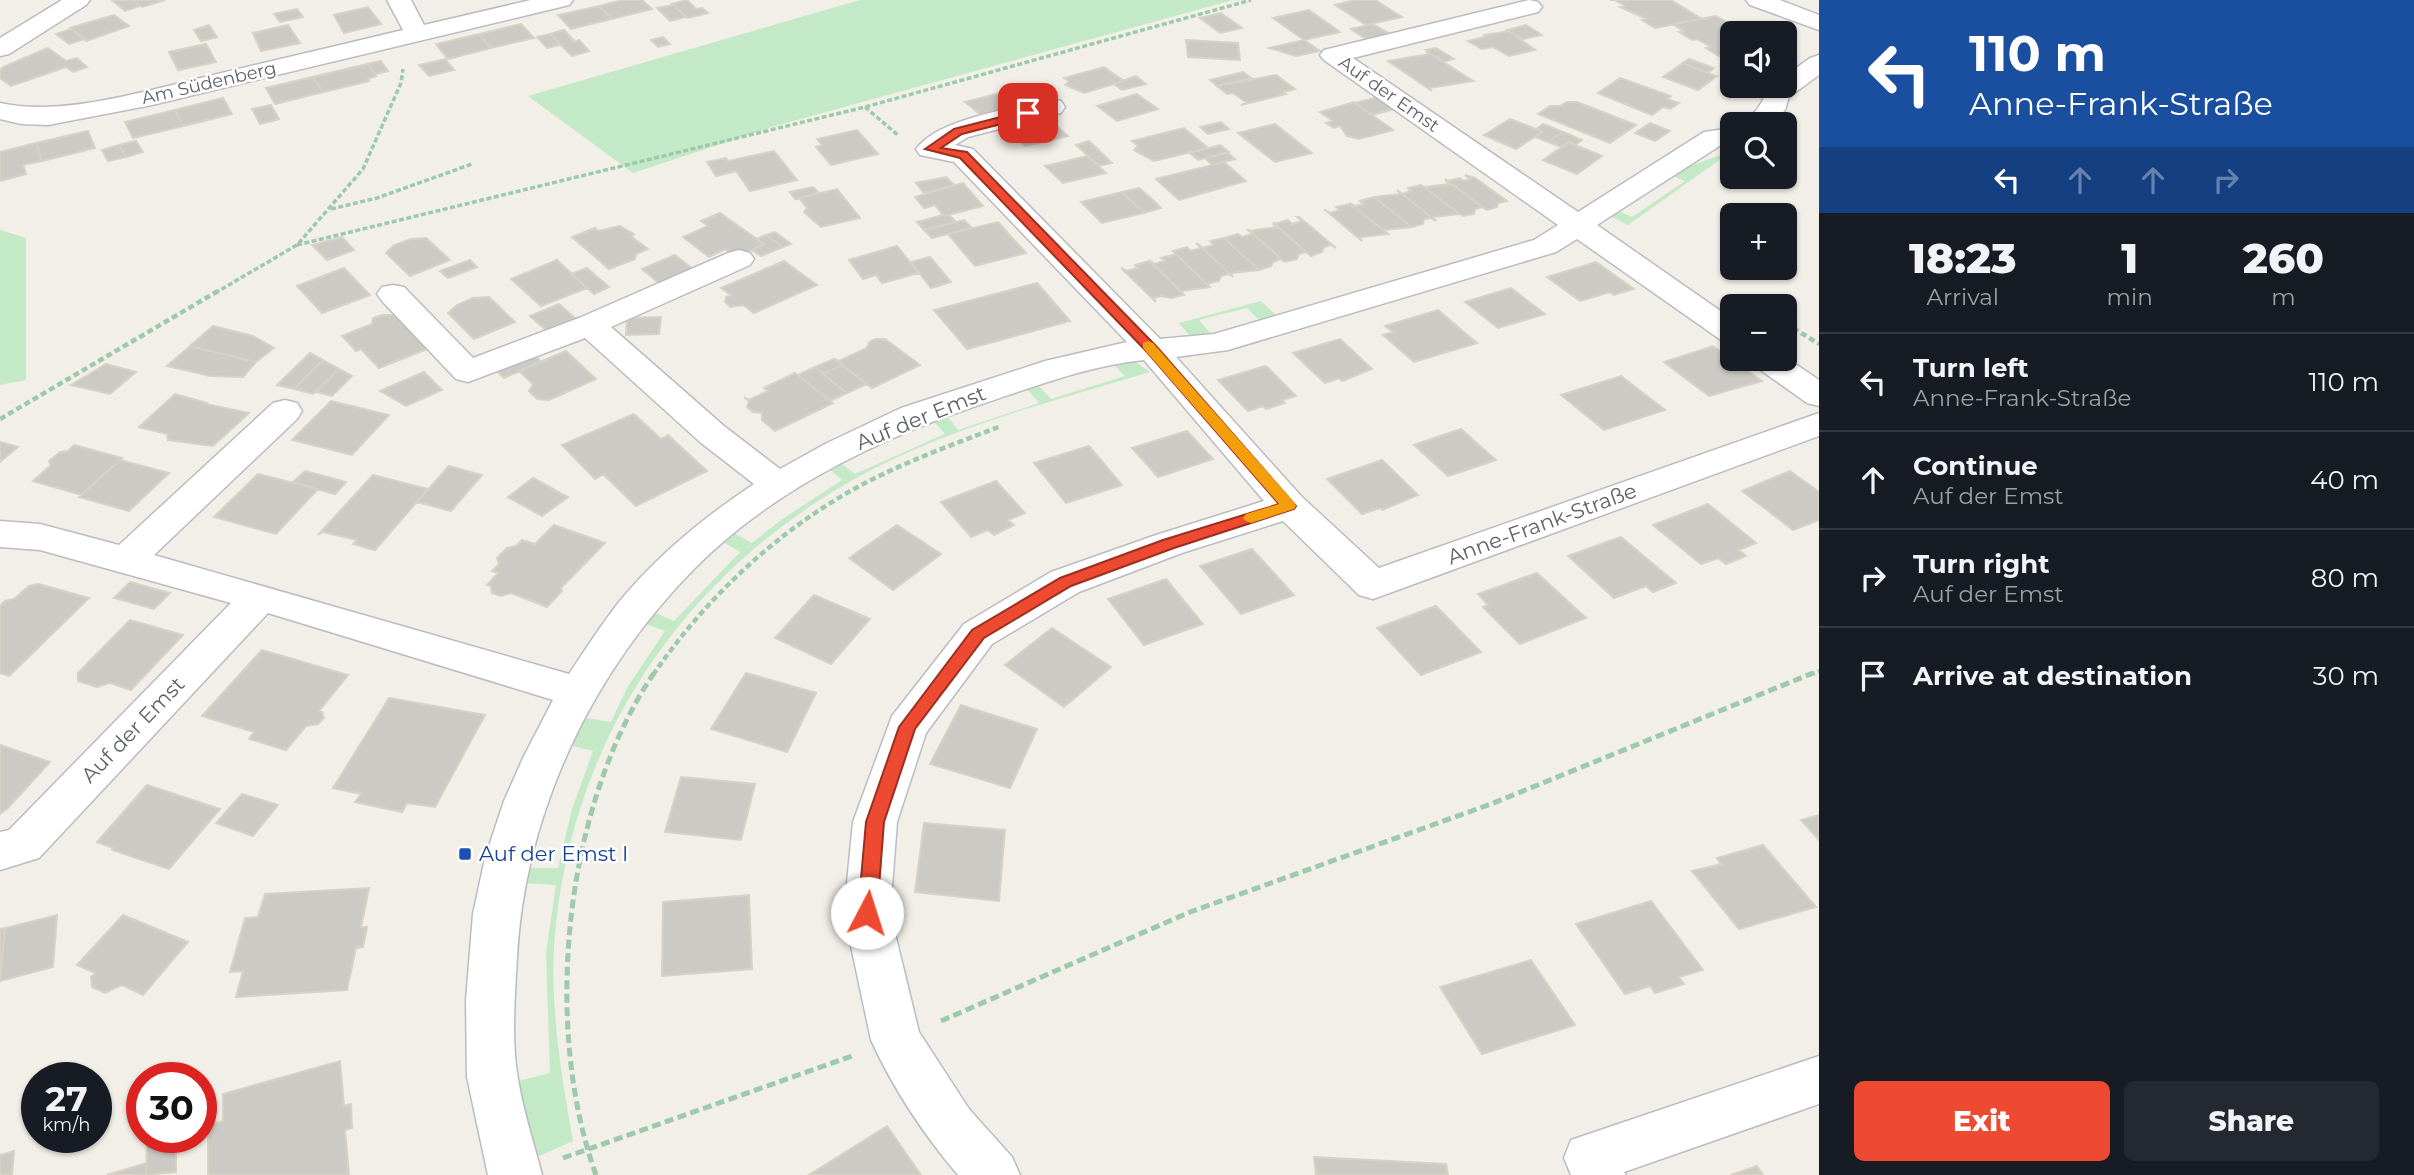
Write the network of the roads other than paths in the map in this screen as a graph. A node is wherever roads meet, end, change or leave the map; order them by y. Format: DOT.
graph roads {
  1 [pos="78,0"];
  2 [pos="399,0"];
  3 [pos="561,0"];
  4 [pos="1758,0"];
  5 [pos="1530,7"];
  6 [pos="1819,23"];
  7 [pos="408,36"];
  8 [pos="0,49"];
  9 [pos="1819,63"];
  10 [pos="1052,107"];
  11 [pos="0,111"];
  12 [pos="1770,112"];
  13 [pos="1720,137"];
  14 [pos="1577,226"];
  15 [pos="738,259"];
  16 [pos="393,293"];
  17 [pos="590,325"];
  18 [pos="1720,325"];
  19 [pos="1152,349"];
  20 [pos="1784,371"];
  21 [pos="1819,396"];
  22 [pos="285,411"];
  23 [pos="1819,424"];
  24 [pos="778,485"];
  25 [pos="1289,506"];
  26 [pos="0,534"];
  27 [pos="126,560"];
  28 [pos="260,597"];
  29 [pos="578,692"];
  30 [pos="0,851"];
  31 [pos="1819,1080"];
  32 [pos="514,1175"];
  33 [pos="993,1175"];
  34 [pos="1599,1175"];
  1 -- 8 [label="street"];
  2 -- 7 [label="street"];
  3 -- 7 [label="street, Am Südenberg"];
  4 -- 6 [label="street"];
  5 -- 14 [label="street, Auf der Emst"];
  7 -- 11 [label="street, Am Südenberg"];
  9 -- 12 [label="street"];
  10 -- 19 [label="street"];
  13 -- 14 [label="street, Auf der Emst"];
  14 -- 18 [label="street"];
  14 -- 19 [label="street, Auf der Emst"];
  15 -- 17 [label="street"];
  16 -- 17 [label="street"];
  17 -- 24 [label="street"];
  19 -- 24 [label="street, Auf der Emst"];
  19 -- 25 [label="street, Anne-Frank-Straße"];
  20 -- 21 [label="street"];
  22 -- 27 [label="street"];
  23 -- 25 [label="street, Anne-Frank-Straße"];
  24 -- 29 [label="street, Auf der Emst"];
  25 -- 33 [label="street"];
  26 -- 27 [label="street"];
  27 -- 28 [label="street"];
  28 -- 29 [label="street"];
  28 -- 30 [label="street, Auf der Emst"];
  29 -- 32 [label="street, Auf der Emst"];
  31 -- 34 [label="street"];
}
